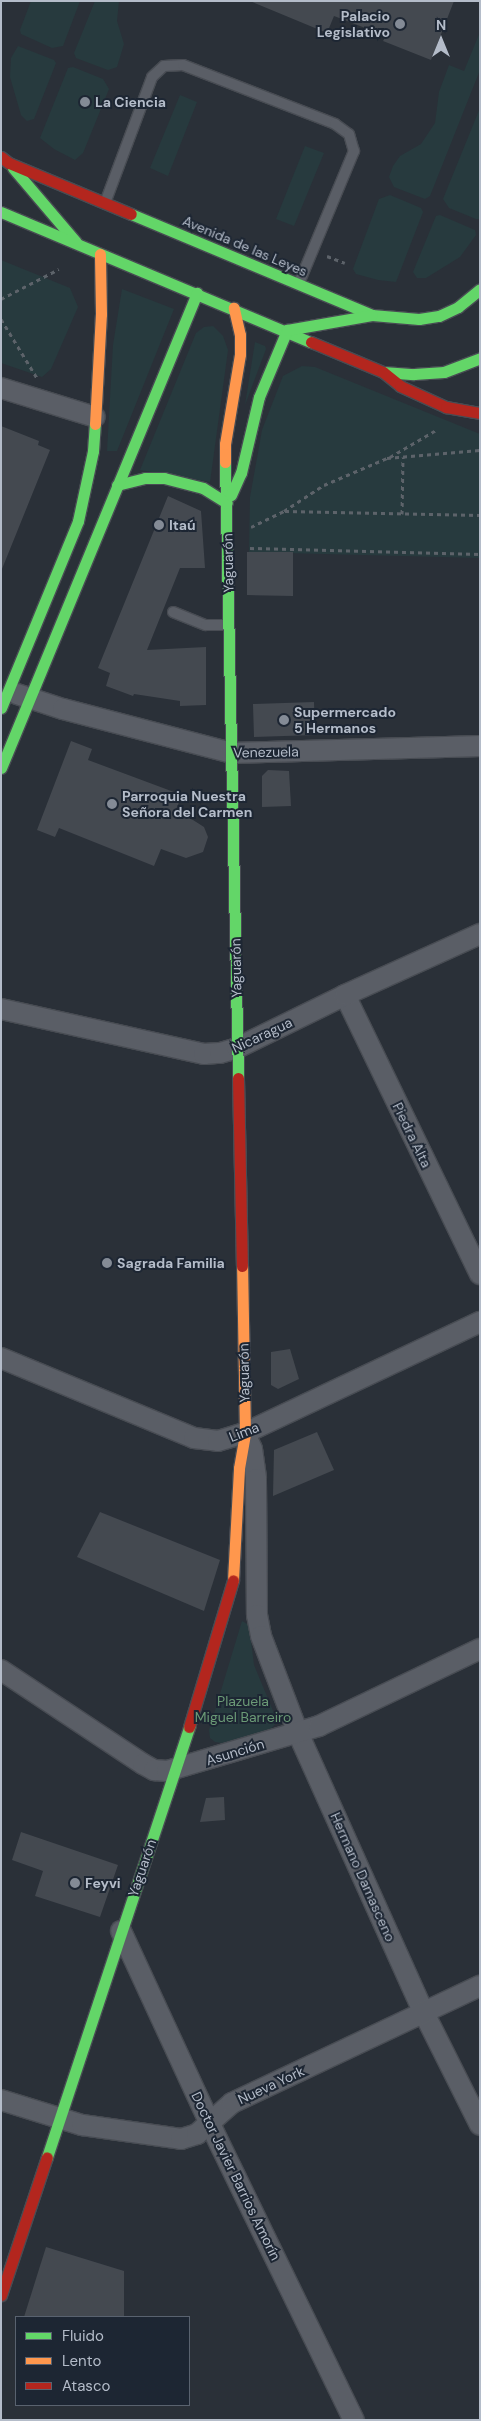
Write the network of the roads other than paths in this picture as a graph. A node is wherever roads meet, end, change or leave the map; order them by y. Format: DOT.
graph roads {
  1 [pos="5,160"];
  2 [pos="105,204"];
  3 [pos="1,212"];
  4 [pos="78,245"];
  5 [pos="100,254"];
  6 [pos="298,284"];
  7 [pos="480,289"];
  8 [pos="197,293"];
  9 [pos="234,308"];
  10 [pos="372,315"];
  11 [pos="287,330"];
  12 [pos="480,358"];
  13 [pos="383,372"];
  14 [pos="1,388"];
  15 [pos="480,413"];
  16 [pos="95,417"];
  17 [pos="117,485"];
  18 [pos="227,503"];
  19 [pos="173,612"];
  20 [pos="229,625"];
  21 [pos="4,696"];
  22 [pos="30,698"];
  23 [pos="480,746"];
  24 [pos="232,753"];
  25 [pos="1,768"];
  26 [pos="480,934"];
  27 [pos="345,995"];
  28 [pos="1,1009"];
  29 [pos="237,1048"];
  30 [pos="480,1274"];
  31 [pos="480,1322"];
  32 [pos="1,1358"];
  33 [pos="245,1433"];
  34 [pos="258,1625"];
  35 [pos="480,1649"];
  36 [pos="1,1670"];
  37 [pos="298,1733"];
  38 [pos="176,1770"];
  39 [pos="121,1931"];
  40 [pos="480,1986"];
  41 [pos="424,2013"];
  42 [pos="1,2100"];
  43 [pos="59,2119"];
  44 [pos="210,2124"];
  45 [pos="480,2125"];
  46 [pos="1,2295"];
  47 [pos="354,2420"];
  1 -- 2 [label="main road, Avenida de las Leyes"];
  1 -- 4 [label="main road"];
  2 -- 6 [label="main road, Avenida de las Leyes"];
  2 -- 6 [label="lane"];
  3 -- 4 [label="main road"];
  4 -- 5 [label="main road"];
  5 -- 8 [label="main road"];
  5 -- 16 [label="main road"];
  6 -- 10 [label="main road, Avenida de las Leyes"];
  7 -- 10 [label="main road, Avenida de las Leyes"];
  8 -- 9 [label="main road"];
  8 -- 17 [label="main road"];
  9 -- 11 [label="main road"];
  9 -- 18 [label="main road, Yaguarón"];
  10 -- 11 [label="main road"];
  11 -- 13 [label="main road"];
  11 -- 18 [label="main road, Yaguarón"];
  12 -- 13 [label="main road"];
  13 -- 15 [label="main road"];
  14 -- 16 [label="street"];
  16 -- 21 [label="main road"];
  17 -- 18 [label="main road"];
  17 -- 22 [label="main road"];
  18 -- 20 [label="main road, Yaguarón"];
  19 -- 20 [label="lane"];
  20 -- 24 [label="main road, Yaguarón"];
  21 -- 22 [label="street, Venezuela"];
  22 -- 24 [label="street, Venezuela"];
  22 -- 25 [label="main road"];
  23 -- 24 [label="street, Venezuela"];
  24 -- 29 [label="main road, Yaguarón"];
  26 -- 27 [label="street, Nicaragua"];
  27 -- 29 [label="street, Nicaragua"];
  27 -- 30 [label="street, Piedra Alta"];
  28 -- 29 [label="street, Nicaragua"];
  29 -- 33 [label="main road, Yaguarón"];
  31 -- 33 [label="street, Lima"];
  32 -- 33 [label="street, Lima"];
  33 -- 34 [label="street, Yaguarón"];
  33 -- 38 [label="main road, Yaguarón"];
  34 -- 37 [label="street, Hermano Damasceno"];
  35 -- 37 [label="street, Asunción"];
  36 -- 38 [label="street, Asunción"];
  37 -- 38 [label="street, Asunción"];
  37 -- 41 [label="street, Hermano Damasceno"];
  38 -- 39 [label="main road, Yaguarón"];
  39 -- 43 [label="main road, Yaguarón"];
  39 -- 44 [label="street, Doctor Javier Barrios Amorín"];
  40 -- 41 [label="street, Nueva York"];
  41 -- 44 [label="street, Nueva York"];
  41 -- 45 [label="street, Hermano Damasceno"];
  42 -- 43 [label="street, Nueva York"];
  43 -- 44 [label="street, Nueva York"];
  43 -- 46 [label="main road, Yaguarón"];
  44 -- 47 [label="street, Doctor Javier Barrios Amorín"];
}
